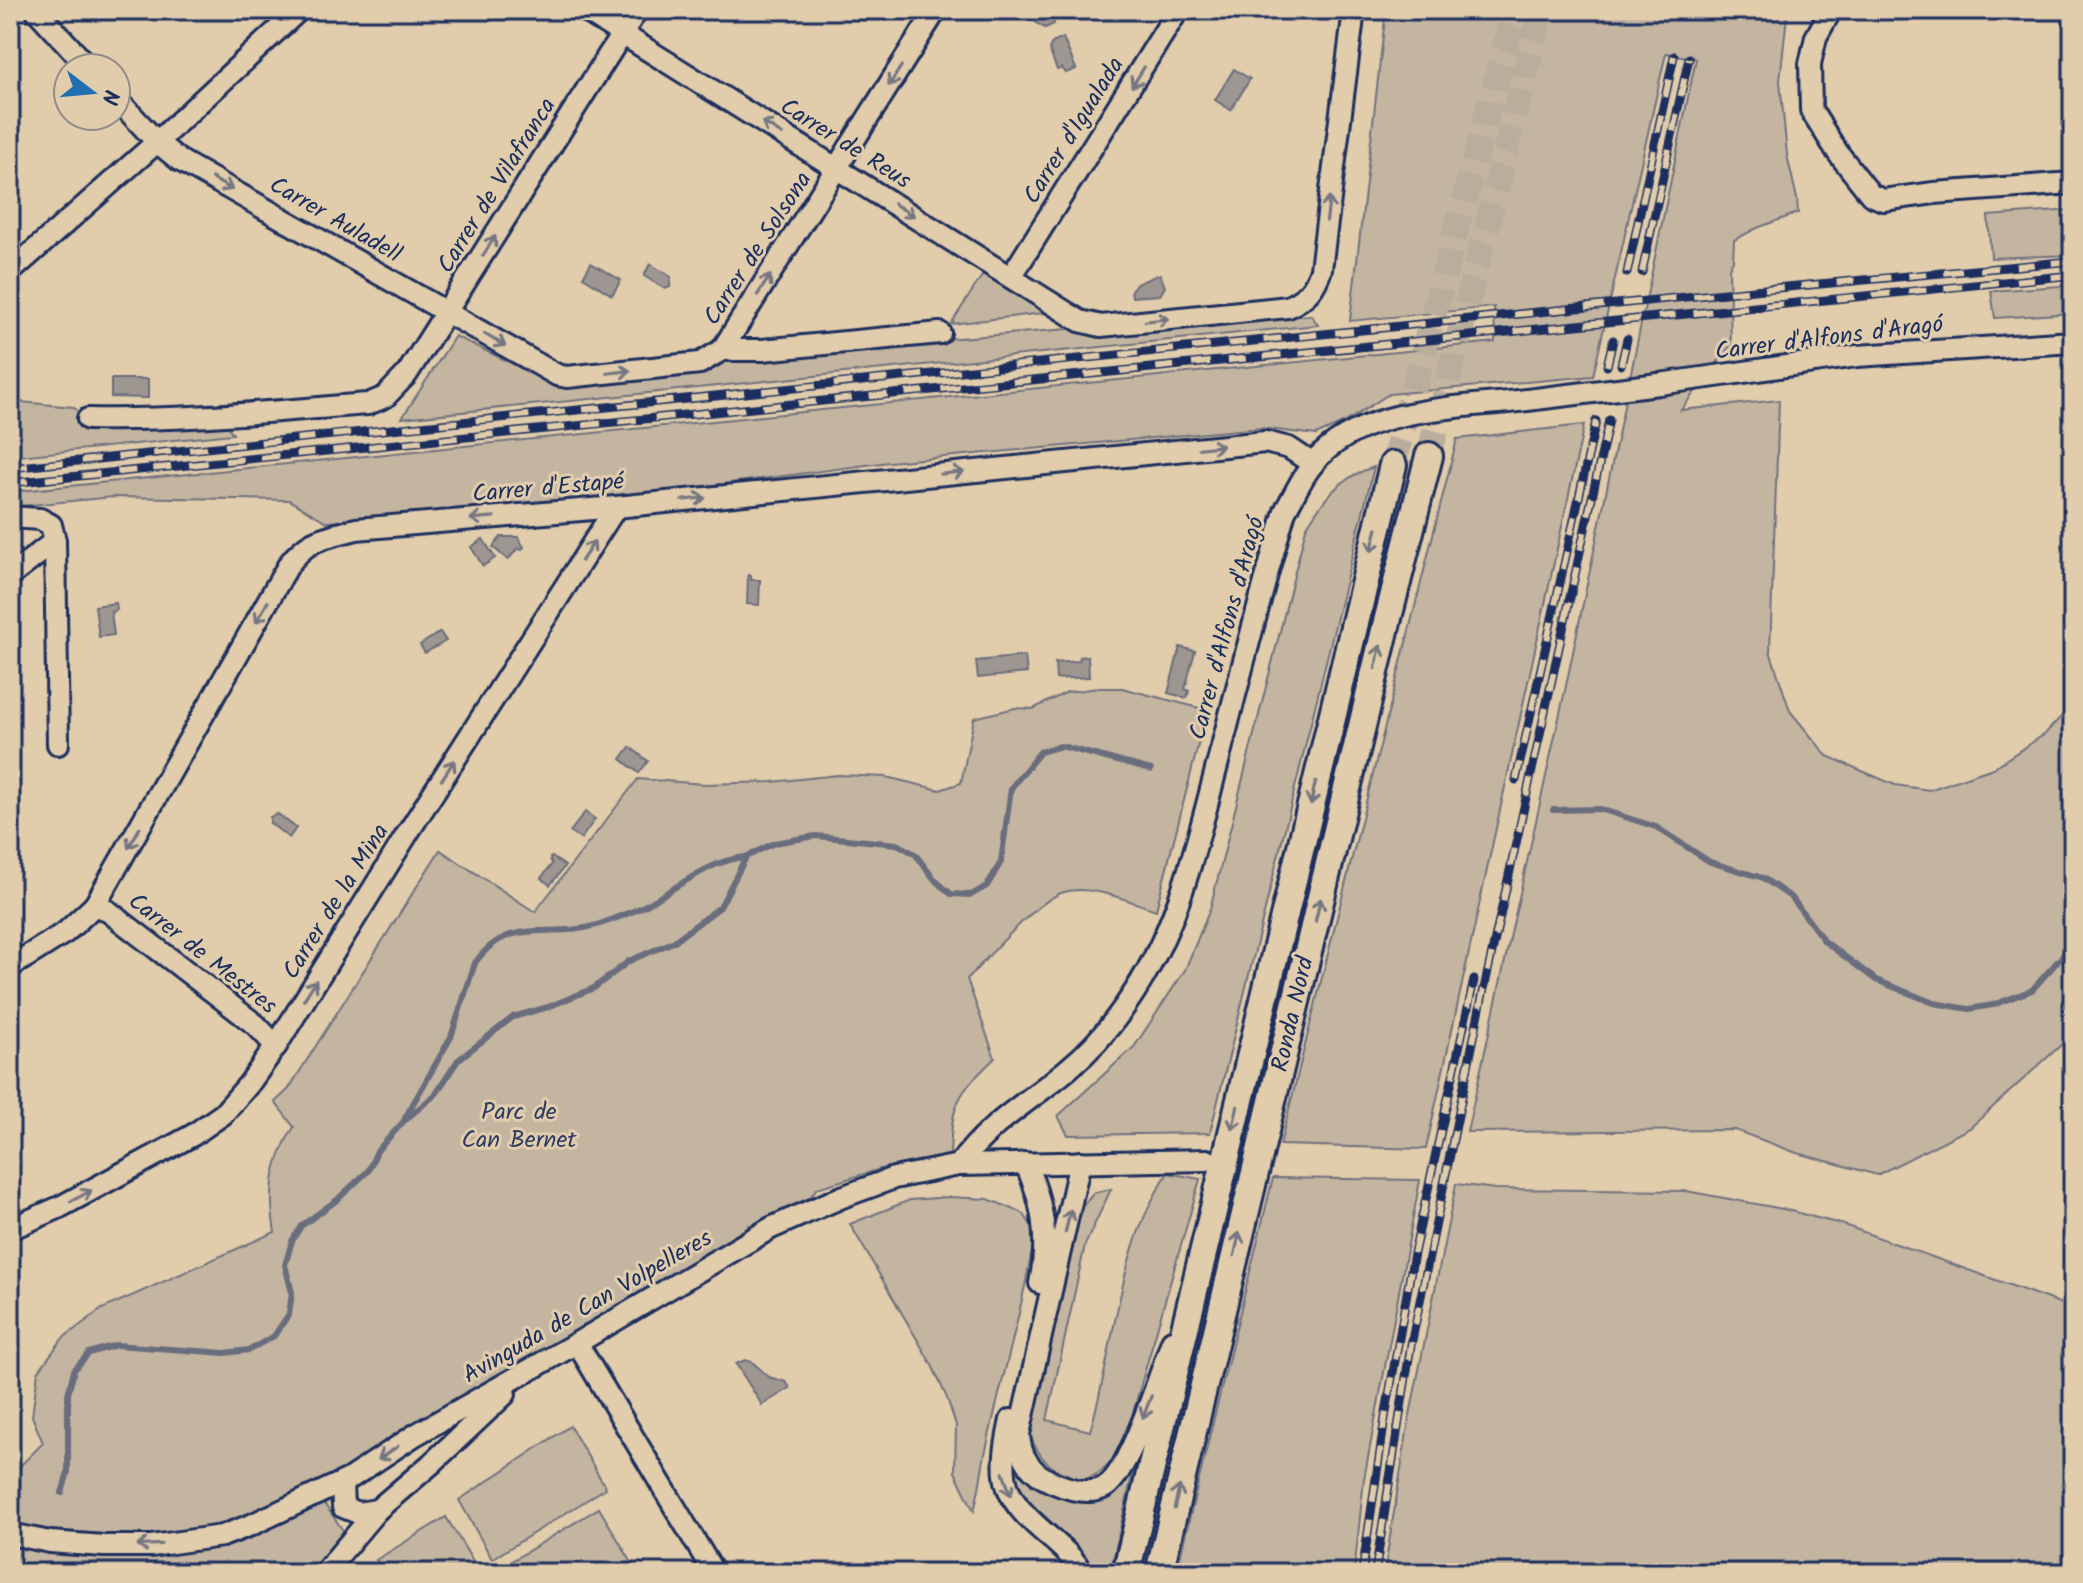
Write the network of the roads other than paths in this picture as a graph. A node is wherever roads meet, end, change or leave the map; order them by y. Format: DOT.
graph roads {
  1 [pos="36,10"];
  2 [pos="299,10"];
  3 [pos="584,10"];
  4 [pos="637,10"];
  5 [pos="936,10"];
  6 [pos="1178,10"];
  7 [pos="1354,10"];
  8 [pos="1831,10"];
  9 [pos="622,34"];
  10 [pos="74,52"];
  11 [pos="132,115"];
  12 [pos="157,142"];
  13 [pos="838,169"];
  14 [pos="2073,183"];
  15 [pos="10,272"];
  16 [pos="1011,277"];
  17 [pos="448,312"];
  18 [pos="940,333"];
  19 [pos="2073,342"];
  20 [pos="722,350"];
  21 [pos="88,419"];
  22 [pos="1429,456"];
  23 [pos="1313,464"];
  24 [pos="1393,465"];
  25 [pos="616,507"];
  26 [pos="10,517"];
  27 [pos="53,533"];
  28 [pos="10,576"];
  29 [pos="58,744"];
  30 [pos="95,905"];
  31 [pos="10,967"];
  32 [pos="276,1046"];
  33 [pos="1207,1160"];
  34 [pos="1080,1162"];
  35 [pos="1025,1163"];
  36 [pos="959,1165"];
  37 [pos="10,1229"];
  38 [pos="1203,1254"];
  39 [pos="577,1343"];
  40 [pos="528,1371"];
  41 [pos="415,1435"];
  42 [pos="431,1464"];
  43 [pos="342,1483"];
  44 [pos="368,1511"];
  45 [pos="10,1534"];
  46 [pos="324,1573"];
  47 [pos="714,1573"];
  48 [pos="1082,1573"];
  49 [pos="1126,1573"];
  50 [pos="1159,1573"];
  1 -- 10 [label="street"];
  2 -- 12 [label="street"];
  3 -- 9 [label="street, Carrer de Reus"];
  4 -- 9 [label="street, Carrer de Vilafranca"];
  5 -- 13 [label="street, Carrer de Solsona, one-way"];
  6 -- 16 [label="street, Carrer d'Igualada, one-way"];
  16 -- 7 [label="street, Carrer de Reus, one-way"];
  8 -- 14 [label="street"];
  13 -- 9 [label="street, Carrer de Reus, one-way"];
  17 -- 9 [label="street, Carrer de Vilafranca, one-way"];
  11 -- 12 [label="street, Carrer Auladell"];
  12 -- 15 [label="street"];
  12 -- 17 [label="street, Carrer Auladell, one-way"];
  13 -- 16 [label="street, Carrer de Reus, one-way"];
  20 -- 13 [label="street, Carrer de Solsona, one-way"];
  17 -- 20 [label="street, Carrer Auladell, one-way"];
  17 -- 21 [label="street, Carrer de Vilafranca"];
  18 -- 20 [label="street"];
  19 -- 23 [label="street, Carrer d'Alfons d'Aragó, bridge"];
  50 -- 22 [label="main road, Ronda Nord, one-way"];
  25 -- 23 [label="street, Carrer d'Estapé, one-way"];
  23 -- 36 [label="street, Carrer d'Alfons d'Aragó"];
  24 -- 38 [label="main road, Ronda Nord, one-way"];
  25 -- 30 [label="street, Carrer d'Estapé, one-way"];
  32 -- 25 [label="street, Carrer de la Mina, one-way"];
  26 -- 27 [label="street"];
  27 -- 28 [label="street"];
  27 -- 29 [label="street"];
  30 -- 31 [label="street, Carrer d'Estapé"];
  30 -- 32 [label="street, Carrer de Mestres"];
  37 -- 32 [label="street, Carrer de la Mina, one-way"];
  33 -- 34 [label="street, Avinguda de Can Volpelleres"];
  34 -- 35 [label="street, Avinguda de Can Volpelleres"];
  38 -- 34 [label="street, one-way"];
  35 -- 36 [label="street, Avinguda de Can Volpelleres"];
  35 -- 48 [label="street, one-way"];
  36 -- 39 [label="street, Avinguda de Can Volpelleres"];
  38 -- 49 [label="main road, Ronda Nord"];
  39 -- 40 [label="street, Avinguda de Can Volpelleres"];
  39 -- 47 [label="street"];
  40 -- 41 [label="street, Avinguda de Can Volpelleres"];
  40 -- 42 [label="street"];
  41 -- 42 [label="street"];
  41 -- 43 [label="street, Avinguda de Can Volpelleres, one-way"];
  42 -- 44 [label="street"];
  43 -- 44 [label="street"];
  43 -- 45 [label="street, Avinguda de Can Volpelleres, one-way"];
  44 -- 46 [label="street"];
}
